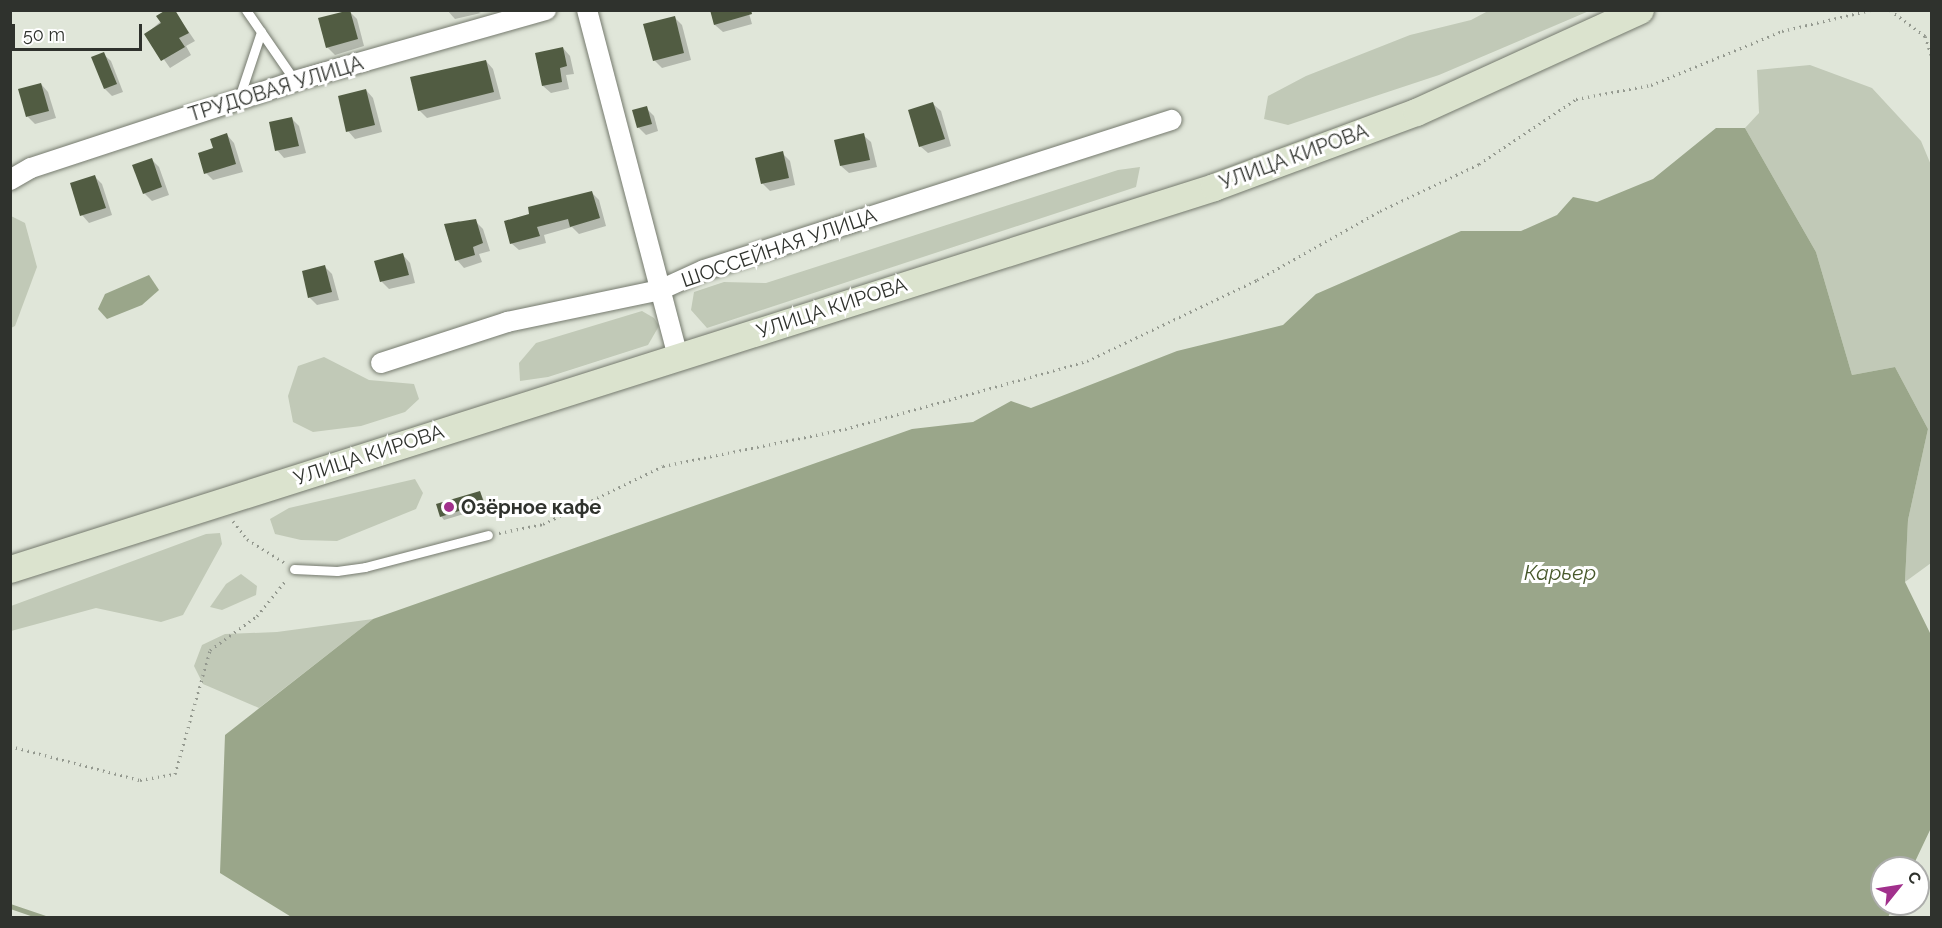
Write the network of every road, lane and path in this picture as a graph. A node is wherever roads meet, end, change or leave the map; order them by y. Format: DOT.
graph roads {
  1 [pos="246,10"];
  2 [pos="546,10"];
  3 [pos="587,10"];
  4 [pos="1640,10"];
  5 [pos="1871,10"];
  6 [pos="1890,10"];
  7 [pos="261,32"];
  8 [pos="1932,57"];
  9 [pos="295,81"];
  10 [pos="239,100"];
  11 [pos="1172,120"];
  12 [pos="10,180"];
  13 [pos="660,290"];
  14 [pos="678,357"];
  15 [pos="381,363"];
  16 [pos="218,503"];
  17 [pos="488,535"];
  18 [pos="10,569"];
  19 [pos="294,569"];
  20 [pos="10,746"];
  1 -- 7 [label="lane"];
  2 -- 9 [label="street, ТРУДОВАЯ УЛИЦА"];
  3 -- 13 [label="street"];
  4 -- 14 [label="main road, УЛИЦА КИРОВА"];
  5 -- 17 [label="path"];
  6 -- 8 [label="path"];
  7 -- 9 [label="lane"];
  7 -- 10 [label="lane"];
  9 -- 10 [label="street, ТРУДОВАЯ УЛИЦА"];
  10 -- 12 [label="street, ТРУДОВАЯ УЛИЦА"];
  11 -- 13 [label="street, ШОССЕЙНАЯ УЛИЦА"];
  13 -- 14 [label="street"];
  13 -- 15 [label="street, ШОССЕЙНАЯ УЛИЦА"];
  14 -- 16 [label="main road, УЛИЦА КИРОВА"];
  16 -- 18 [label="main road, УЛИЦА КИРОВА"];
  16 -- 19 [label="path"];
  17 -- 19 [label="lane"];
  19 -- 20 [label="path"];
}
